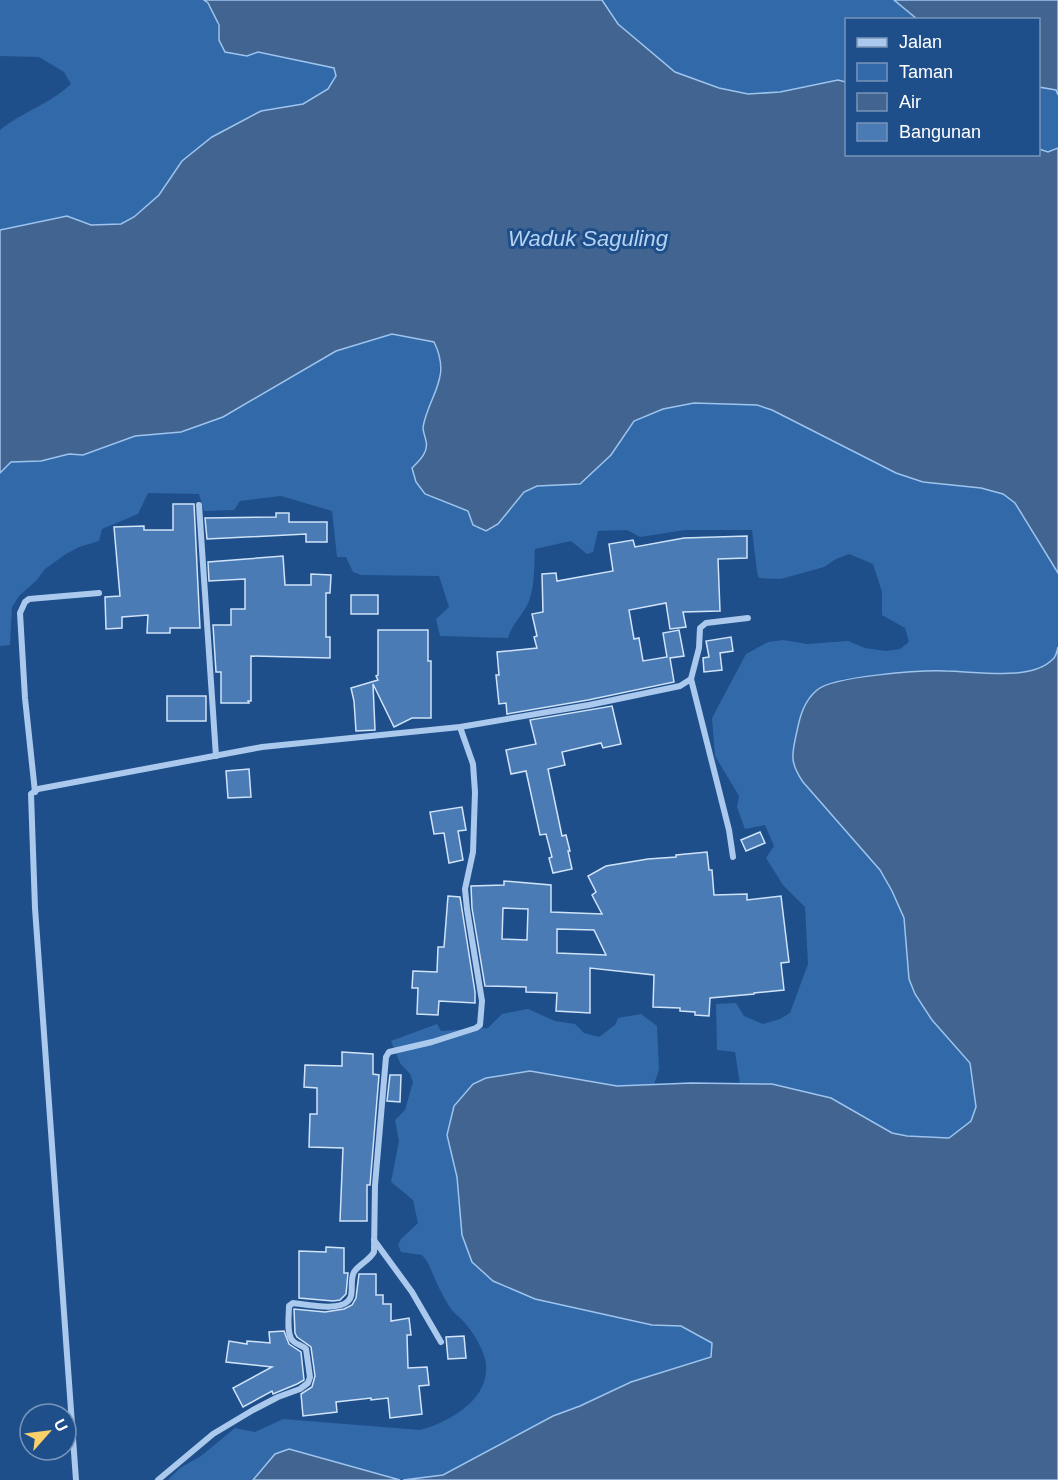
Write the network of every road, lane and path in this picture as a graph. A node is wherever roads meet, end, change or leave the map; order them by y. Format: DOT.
graph roads {
  1 [pos="199,505"];
  2 [pos="99,593"];
  3 [pos="748,618"];
  4 [pos="691,680"];
  5 [pos="460,727"];
  6 [pos="216,756"];
  7 [pos="34,792"];
  8 [pos="733,857"];
  9 [pos="374,1239"];
  10 [pos="441,1342"];
  11 [pos="75,1480"];
  12 [pos="158,1480"];
  1 -- 6 [label="street"];
  2 -- 7 [label="street"];
  3 -- 4 [label="street"];
  4 -- 5 [label="street"];
  4 -- 8 [label="street"];
  5 -- 6 [label="street"];
  5 -- 9 [label="street"];
  6 -- 7 [label="street"];
  7 -- 11 [label="street"];
  9 -- 10 [label="street"];
  9 -- 12 [label="street"];
}
